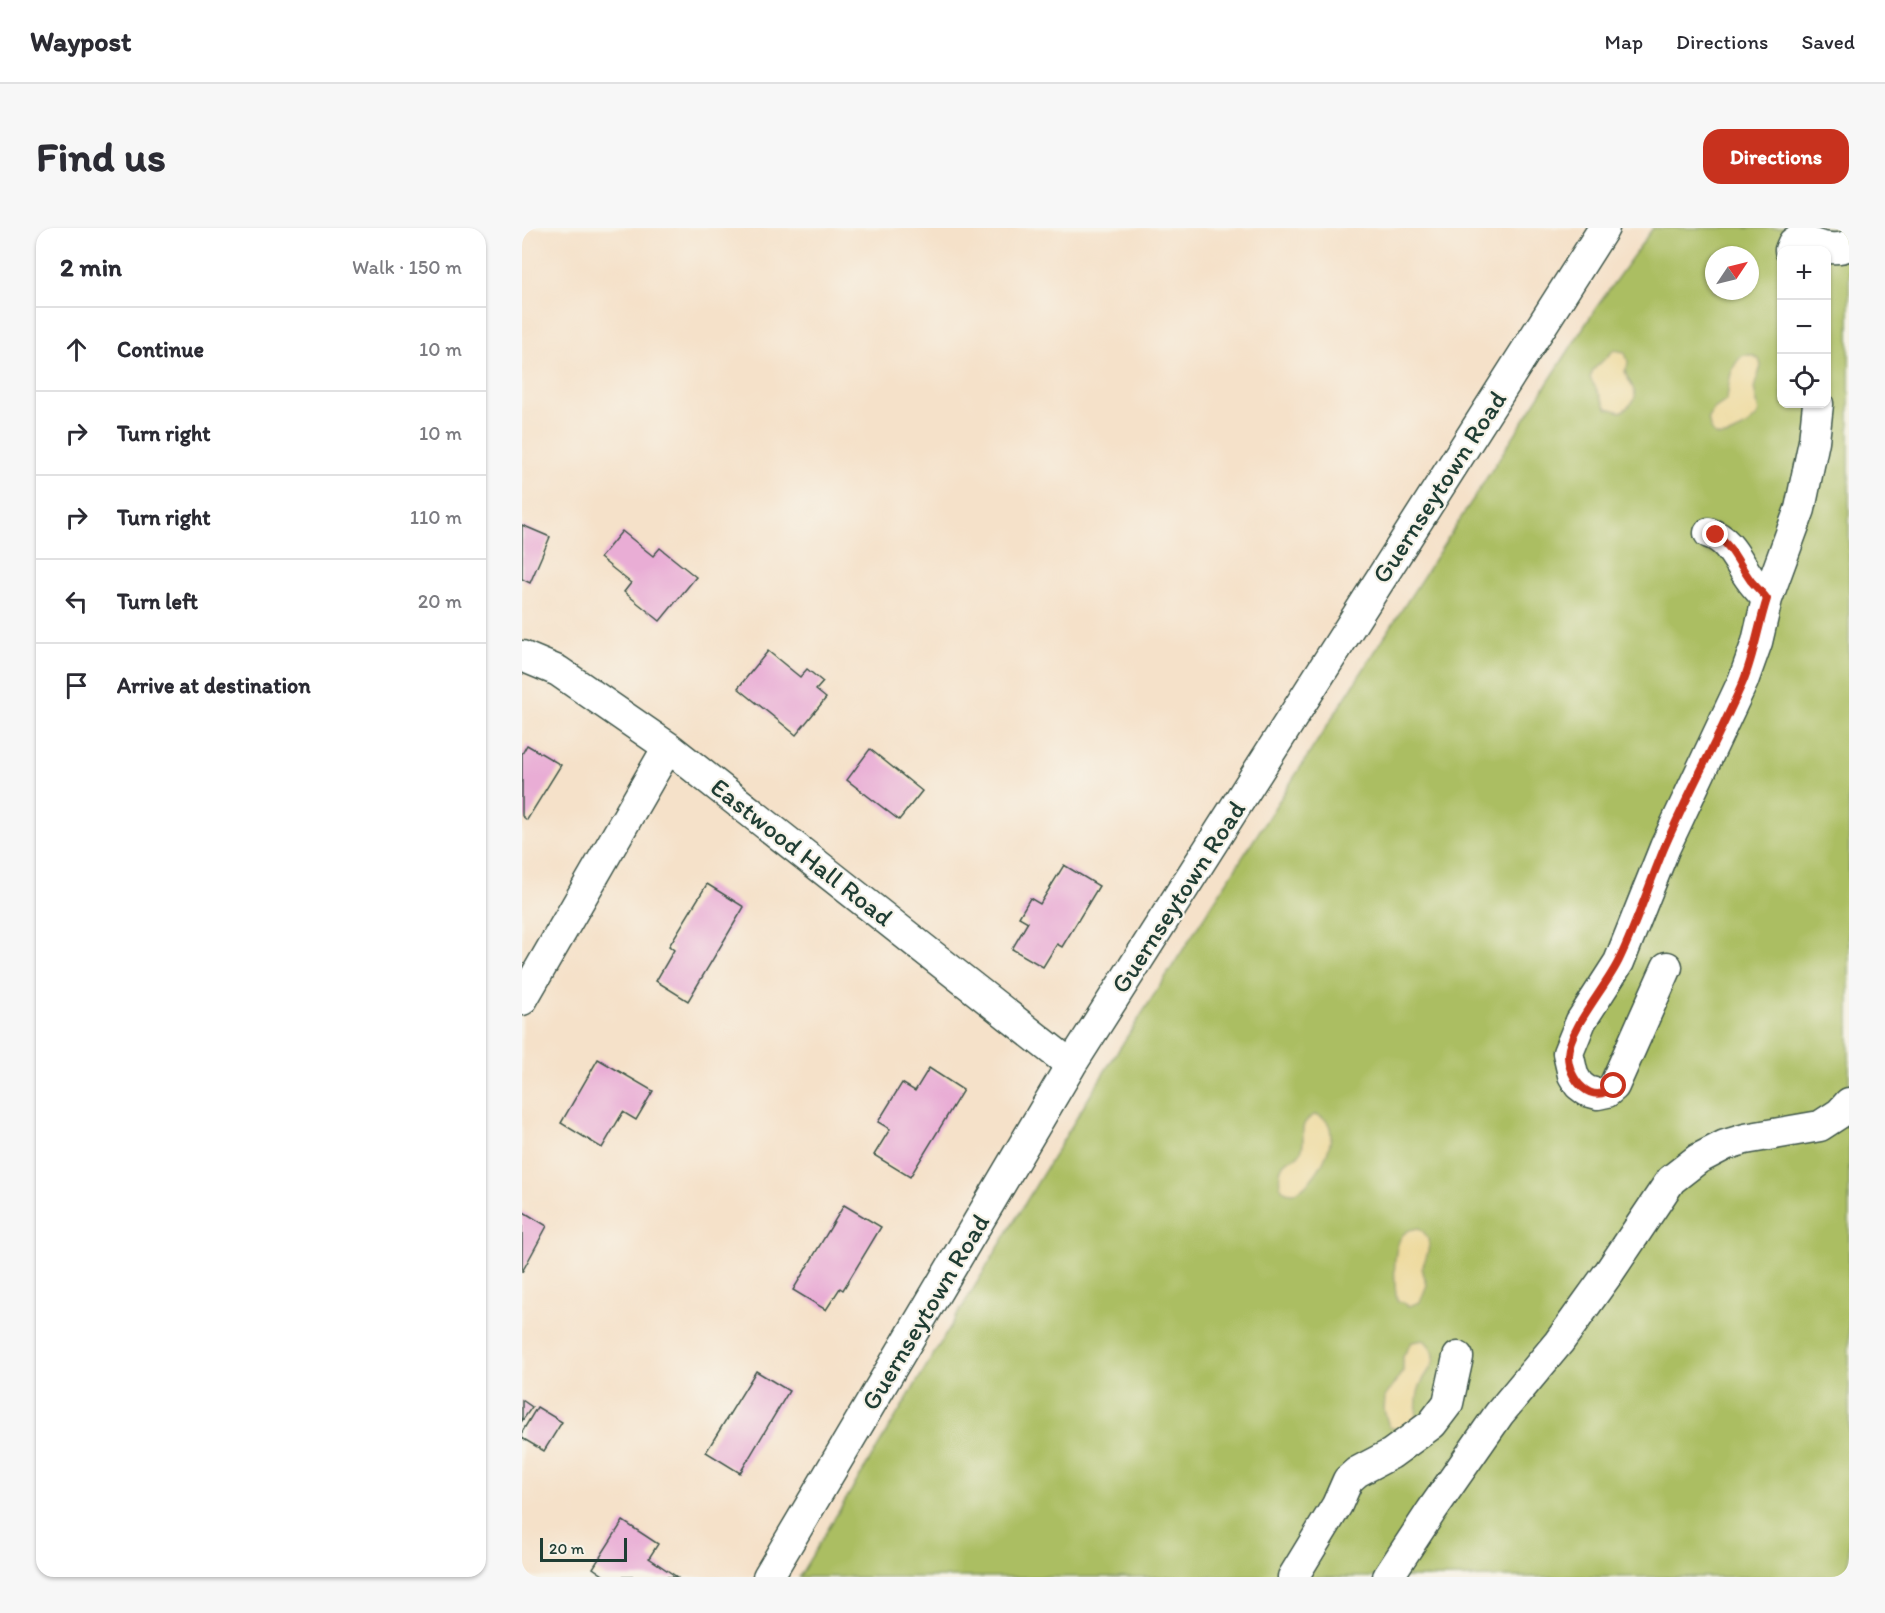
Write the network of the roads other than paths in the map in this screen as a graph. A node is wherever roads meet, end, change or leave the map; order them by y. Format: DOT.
graph roads {
  1 [pos="1604,228"];
  2 [pos="1849,245"];
  3 [pos="1791,246"];
  4 [pos="1824,246"];
  5 [pos="1831,247"];
  6 [pos="1818,408"];
  7 [pos="1709,533"];
  8 [pos="1767,599"];
  9 [pos="522,656"];
  10 [pos="668,747"];
  11 [pos="1667,967"];
  12 [pos="522,1000"];
  13 [pos="1071,1065"];
  14 [pos="1849,1103"];
  15 [pos="1458,1358"];
  16 [pos="768,1577"];
  17 [pos="1293,1577"];
  18 [pos="1388,1577"];
  1 -- 13 [label="street, Guernseytown Road"];
  2 -- 5 [label="street"];
  3 -- 4 [label="street"];
  6 -- 8 [label="street"];
  7 -- 8 [label="street"];
  8 -- 11 [label="street"];
  9 -- 10 [label="street, Eastwood Hall Road"];
  10 -- 12 [label="street"];
  10 -- 13 [label="street, Eastwood Hall Road"];
  13 -- 16 [label="street, Guernseytown Road"];
  14 -- 18 [label="street"];
  15 -- 17 [label="street"];
}
